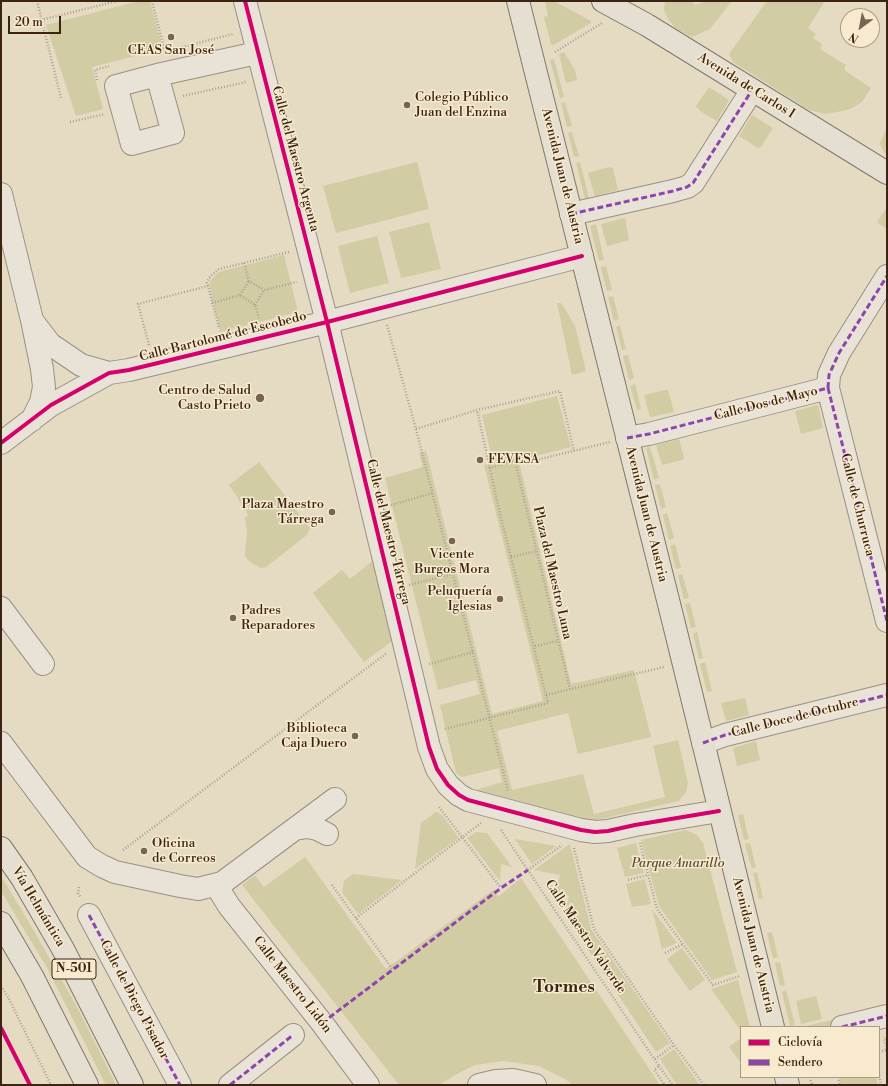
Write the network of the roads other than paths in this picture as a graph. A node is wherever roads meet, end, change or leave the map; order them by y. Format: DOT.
graph roads {
  1 [pos="244,1"];
  2 [pos="518,1"];
  3 [pos="603,1"];
  4 [pos="257,52"];
  5 [pos="157,75"];
  6 [pos="752,90"];
  7 [pos="887,173"];
  8 [pos="1,194"];
  9 [pos="571,214"];
  10 [pos="582,256"];
  11 [pos="887,276"];
  12 [pos="32,320"];
  13 [pos="327,322"];
  14 [pos="80,365"];
  15 [pos="109,373"];
  16 [pos="828,388"];
  17 [pos="51,405"];
  18 [pos="32,420"];
  19 [pos="627,438"];
  20 [pos="1,443"];
  21 [pos="1,608"];
  22 [pos="887,621"];
  23 [pos="43,664"];
  24 [pos="887,695"];
  25 [pos="1,743"];
  26 [pos="703,743"];
  27 [pos="335,799"];
  28 [pos="719,811"];
  29 [pos="295,829"];
  30 [pos="327,834"];
  31 [pos="3,848"];
  32 [pos="216,885"];
  33 [pos="89,915"];
  34 [pos="1,923"];
  35 [pos="773,1026"];
  36 [pos="293,1035"];
  37 [pos="87,1085"];
  38 [pos="132,1085"];
  39 [pos="180,1085"];
  40 [pos="230,1085"];
  41 [pos="368,1085"];
  42 [pos="479,1085"];
  43 [pos="535,1085"];
  1 -- 4 [label="street, Calle del Maestro Argenta"];
  2 -- 9 [label="main road, Avenida Juan de Austria"];
  3 -- 6 [label="main road, Avenida de Carlos I"];
  4 -- 5 [label="street"];
  4 -- 13 [label="street, Calle del Maestro Argenta"];
  6 -- 7 [label="main road, Avenida de Carlos I"];
  6 -- 9 [label="street"];
  8 -- 12 [label="street"];
  9 -- 10 [label="main road, Avenida Juan de Austria"];
  10 -- 13 [label="street, Calle Bartolomé de Escobedo"];
  10 -- 19 [label="main road, Avenida Juan de Austria"];
  11 -- 16 [label="street, Calle Dos de Mayo"];
  12 -- 14 [label="street, Calle Bartolomé de Escobedo"];
  12 -- 18 [label="street"];
  13 -- 15 [label="street, Calle Bartolomé de Escobedo"];
  13 -- 28 [label="street, Calle del Maestro Tárrega"];
  14 -- 15 [label="street, Calle Bartolomé de Escobedo"];
  14 -- 17 [label="street"];
  15 -- 17 [label="street, Calle Bartolomé de Escobedo"];
  16 -- 19 [label="street, Calle Dos de Mayo"];
  16 -- 22 [label="street, Calle de Churruca"];
  17 -- 18 [label="street, Calle Bartolomé de Escobedo"];
  18 -- 20 [label="street, Calle Bartolomé de Escobedo"];
  19 -- 26 [label="main road, Avenida Juan de Austria"];
  21 -- 23 [label="street"];
  24 -- 26 [label="street, Calle Doce de Octubre"];
  25 -- 32 [label="street"];
  26 -- 28 [label="main road, Avenida Juan de Austria"];
  27 -- 29 [label="street"];
  28 -- 35 [label="main road, Avenida Juan de Austria"];
  29 -- 30 [label="street"];
  29 -- 32 [label="street"];
  31 -- 38 [label="main road, Vía Helmántica / N-501"];
  32 -- 41 [label="street, Calle Maestro Lidón"];
  33 -- 39 [label="street, Calle de Diego Pisador"];
  34 -- 37 [label="main road"];
  36 -- 40 [label="street"];
  42 -- 43 [label="street"];
}
